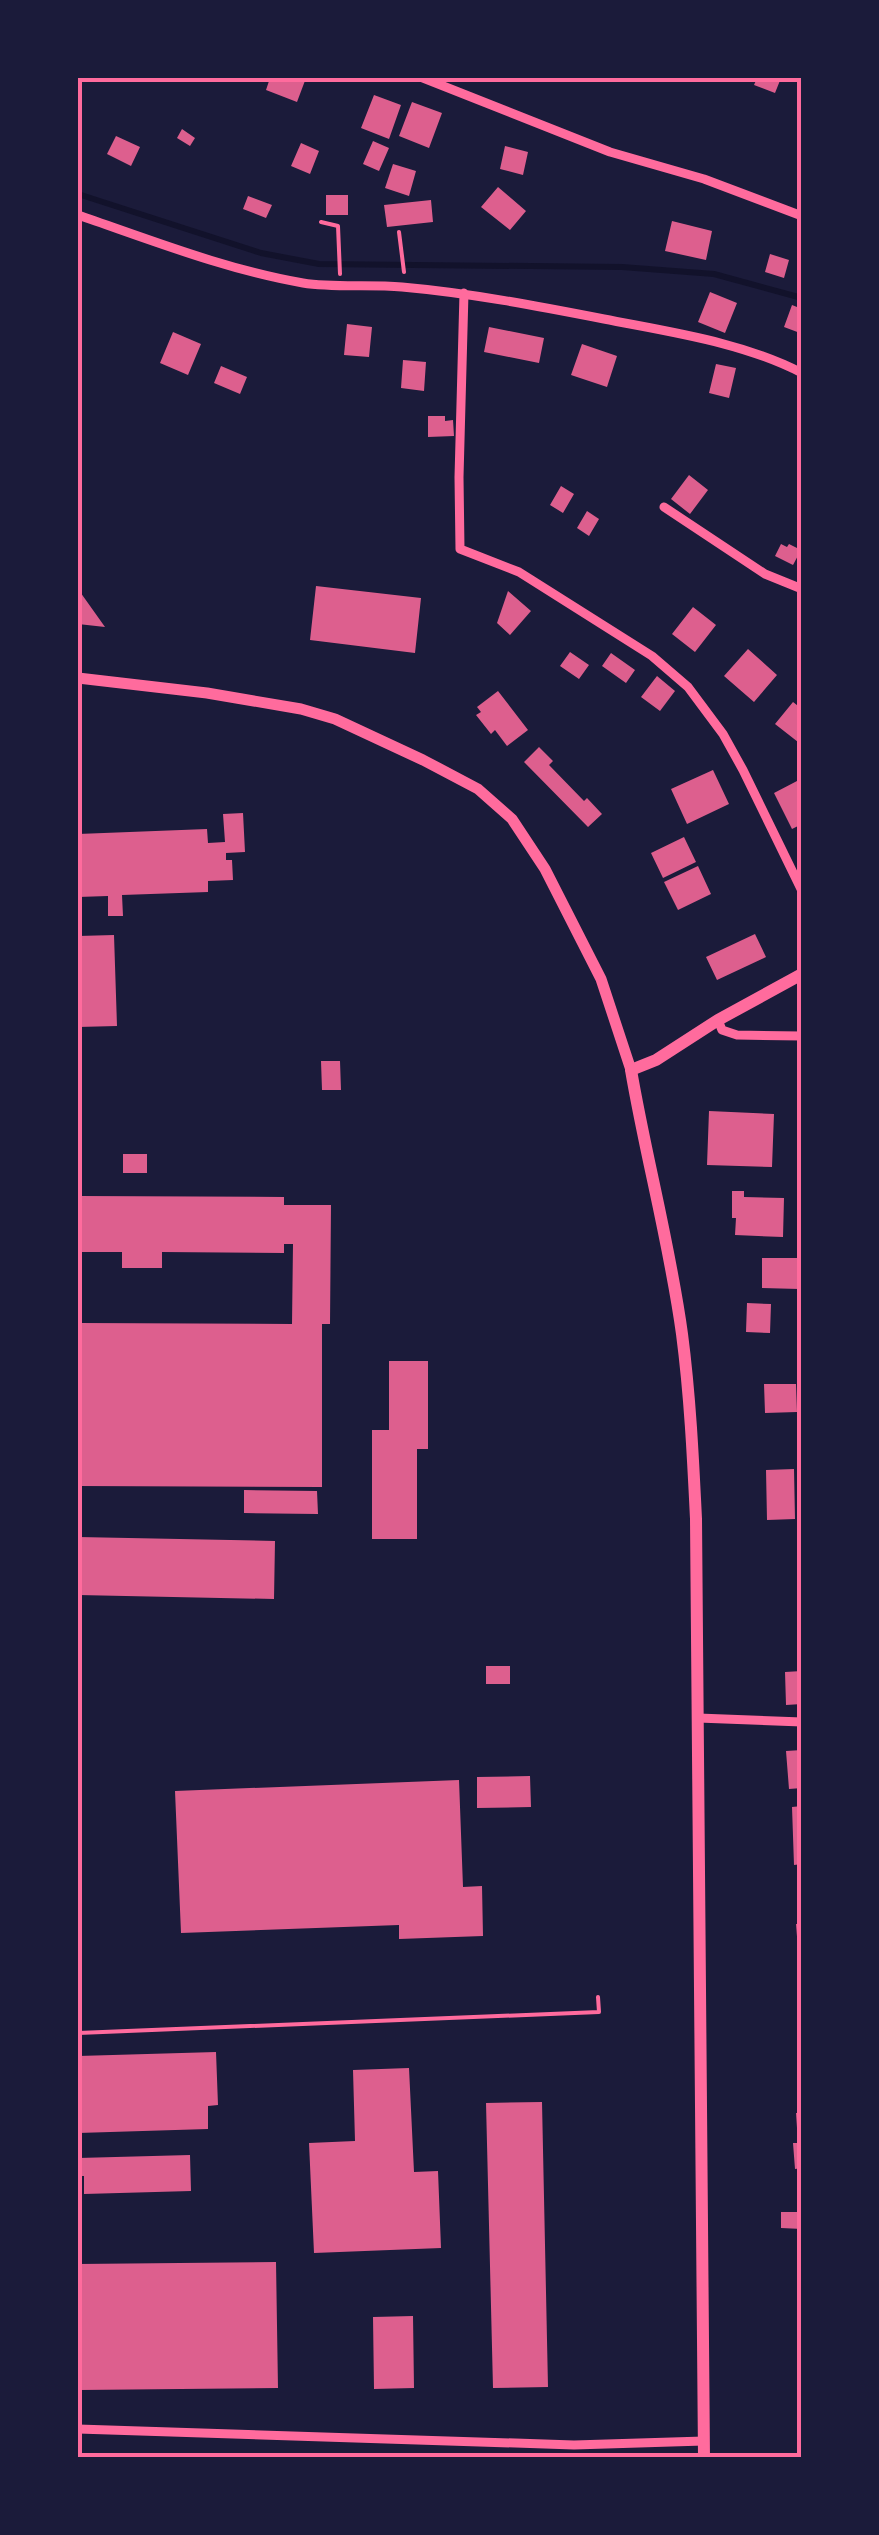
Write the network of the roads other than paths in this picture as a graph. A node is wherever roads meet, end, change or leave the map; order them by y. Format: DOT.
graph roads {
  1 [pos="422,78"];
  2 [pos="78,216"];
  3 [pos="802,216"];
  4 [pos="464,293"];
  5 [pos="802,374"];
  6 [pos="664,507"];
  7 [pos="802,588"];
  8 [pos="78,678"];
  9 [pos="802,891"];
  10 [pos="802,974"];
  11 [pos="718,1020"];
  12 [pos="802,1036"];
  13 [pos="631,1070"];
  14 [pos="698,1718"];
  15 [pos="802,1722"];
  16 [pos="78,2429"];
  17 [pos="704,2441"];
  18 [pos="704,2458"];
  1 -- 3 [label="street"];
  2 -- 4 [label="street"];
  4 -- 5 [label="street"];
  4 -- 9 [label="street"];
  6 -- 7 [label="street"];
  8 -- 13 [label="street"];
  10 -- 11 [label="main road"];
  11 -- 12 [label="street"];
  11 -- 13 [label="main road"];
  13 -- 14 [label="main road"];
  14 -- 15 [label="street"];
  14 -- 17 [label="main road"];
  16 -- 17 [label="street"];
  17 -- 18 [label="main road"];
}
